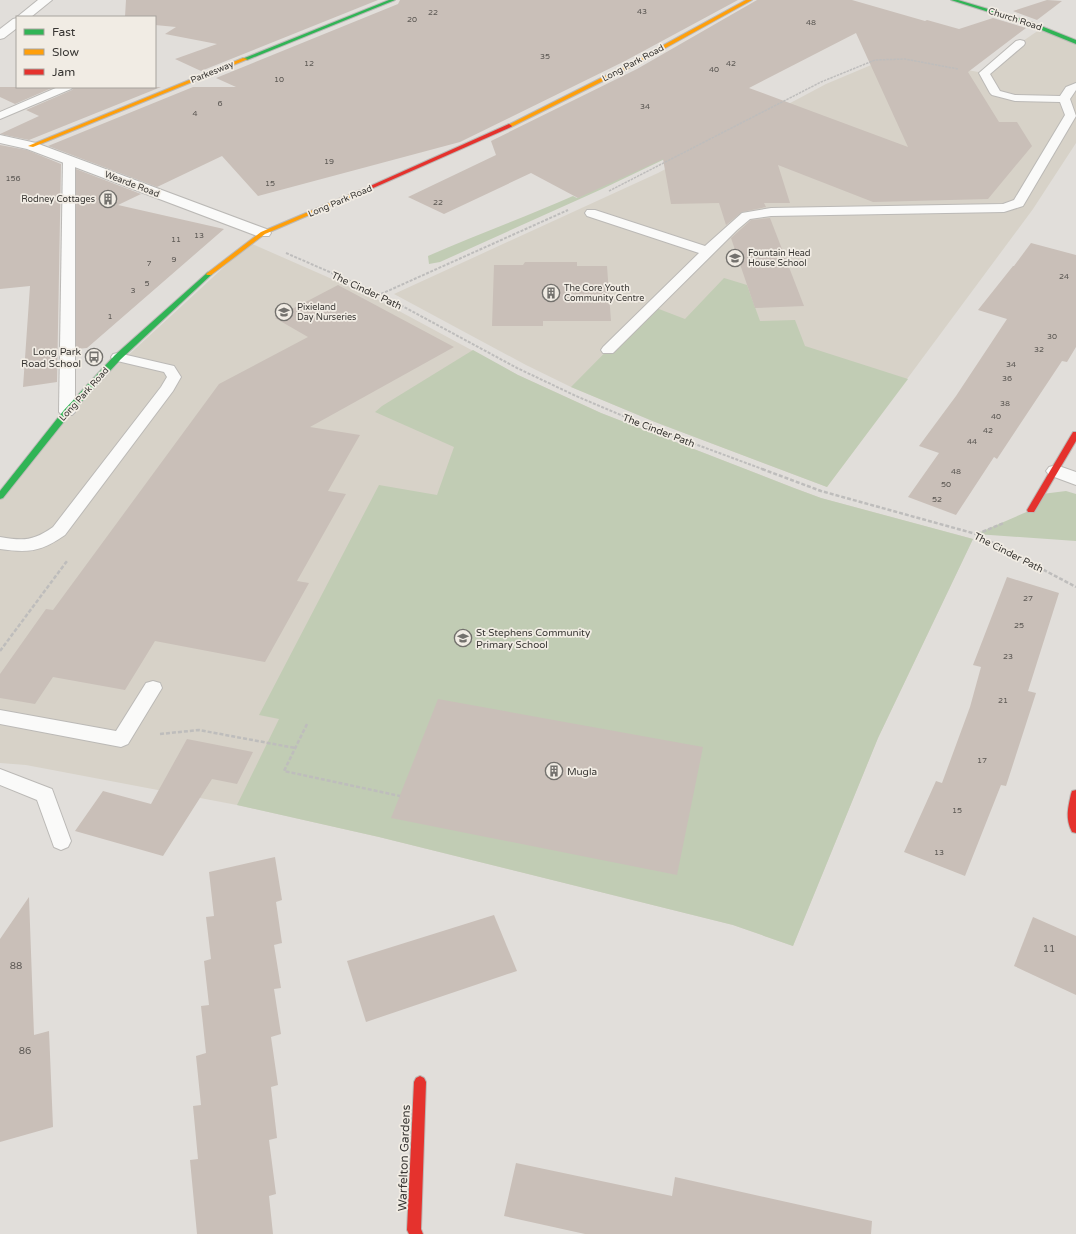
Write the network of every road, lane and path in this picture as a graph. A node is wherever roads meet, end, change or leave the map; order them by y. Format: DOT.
graph roads {
  1 [pos="46,0"];
  2 [pos="393,0"];
  3 [pos="750,0"];
  4 [pos="953,0"];
  5 [pos="24,16"];
  6 [pos="16,23"];
  7 [pos="0,35"];
  8 [pos="1076,42"];
  9 [pos="1020,43"];
  10 [pos="984,74"];
  11 [pos="1076,86"];
  12 [pos="64,88"];
  13 [pos="1064,99"];
  14 [pos="0,116"];
  15 [pos="0,139"];
  16 [pos="31,146"];
  17 [pos="70,160"];
  18 [pos="607,192"];
  19 [pos="572,208"];
  20 [pos="591,213"];
  21 [pos="259,236"];
  22 [pos="707,251"];
  23 [pos="380,294"];
  24 [pos="608,350"];
  25 [pos="118,357"];
  26 [pos="67,412"];
  27 [pos="1076,434"];
  28 [pos="1056,471"];
  29 [pos="1076,478"];
  30 [pos="0,496"];
  31 [pos="1031,510"];
  32 [pos="0,543"];
  33 [pos="1076,587"];
  34 [pos="153,688"];
  35 [pos="0,717"];
  36 [pos="307,724"];
  37 [pos="121,739"];
  38 [pos="296,748"];
  39 [pos="0,777"];
  40 [pos="1076,794"];
  41 [pos="400,796"];
  42 [pos="1076,830"];
  43 [pos="61,841"];
  44 [pos="420,1082"];
  45 [pos="416,1234"];
  1 -- 5 [label="street"];
  2 -- 16 [label="street, Parkesway"];
  3 -- 21 [label="street, Long Park Road"];
  4 -- 8 [label="street, Church Road"];
  6 -- 7 [label="street"];
  9 -- 10 [label="lane"];
  10 -- 13 [label="lane"];
  10 -- 18 [label="path"];
  11 -- 13 [label="lane"];
  12 -- 14 [label="lane"];
  13 -- 22 [label="lane"];
  15 -- 16 [label="street, Wearde Road"];
  16 -- 17 [label="street, Wearde Road"];
  17 -- 21 [label="street, Wearde Road"];
  17 -- 26 [label="lane"];
  19 -- 23 [label="path"];
  20 -- 22 [label="lane"];
  21 -- 23 [label="path, The Cinder Path"];
  21 -- 25 [label="street, Long Park Road"];
  22 -- 24 [label="lane"];
  23 -- 33 [label="path, The Cinder Path"];
  25 -- 26 [label="street, Long Park Road"];
  25 -- 32 [label="lane"];
  26 -- 30 [label="street, Long Park Road"];
  27 -- 28 [label="street"];
  28 -- 29 [label="street"];
  28 -- 31 [label="street"];
  34 -- 37 [label="lane"];
  35 -- 37 [label="lane"];
  36 -- 38 [label="path"];
  37 -- 38 [label="path"];
  38 -- 41 [label="path"];
  39 -- 43 [label="lane"];
  40 -- 42 [label="street"];
  44 -- 45 [label="street, Warfelton Gardens"];
}
